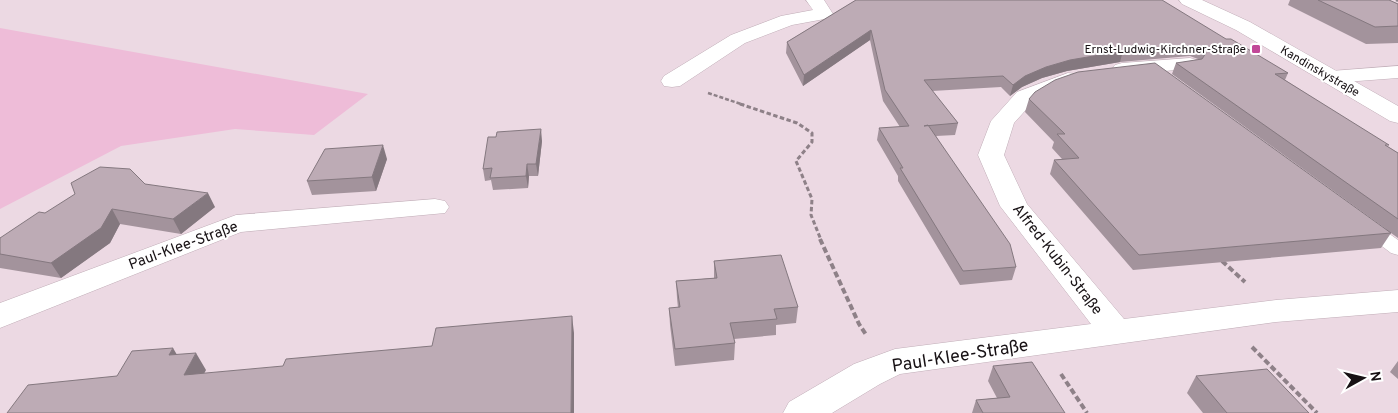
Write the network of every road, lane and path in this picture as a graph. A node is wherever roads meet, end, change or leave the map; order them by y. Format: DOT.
graph roads {
  1 [pos="815,0"];
  2 [pos="1188,0"];
  3 [pos="1209,0"];
  4 [pos="1243,26"];
  5 [pos="1190,64"];
  6 [pos="1398,72"];
  7 [pos="1331,77"];
  8 [pos="672,81"];
  9 [pos="708,93"];
  10 [pos="1398,116"];
  11 [pos="435,207"];
  12 [pos="1358,220"];
  13 [pos="1398,249"];
  14 [pos="1222,260"];
  15 [pos="1398,300"];
  16 [pos="1276,311"];
  17 [pos="0,316"];
  18 [pos="1224,318"];
  19 [pos="1116,332"];
  20 [pos="1040,343"];
  21 [pos="895,362"];
  22 [pos="802,413"];
  23 [pos="1087,413"];
  24 [pos="1317,413"];
  1 -- 8 [label="street"];
  2 -- 4 [label="street, Kandinskystraße"];
  3 -- 4 [label="street, Kandinskystraße"];
  4 -- 7 [label="street, Kandinskystraße"];
  5 -- 19 [label="street, Alfred-Kubin-Straße"];
  6 -- 7 [label="street"];
  7 -- 10 [label="street, Kandinskystraße"];
  9 -- 21 [label="path"];
  11 -- 17 [label="street, Paul-Klee-Straße"];
  12 -- 13 [label="lane"];
  14 -- 16 [label="path"];
  15 -- 16 [label="street, Paul-Klee-Straße"];
  16 -- 18 [label="street, Paul-Klee-Straße"];
  18 -- 19 [label="street, Paul-Klee-Straße"];
  18 -- 24 [label="path"];
  19 -- 20 [label="street, Paul-Klee-Straße"];
  20 -- 21 [label="street, Paul-Klee-Straße"];
  20 -- 23 [label="path, Paul-Klee-Straße"];
  21 -- 22 [label="street, Paul-Klee-Straße"];
}
